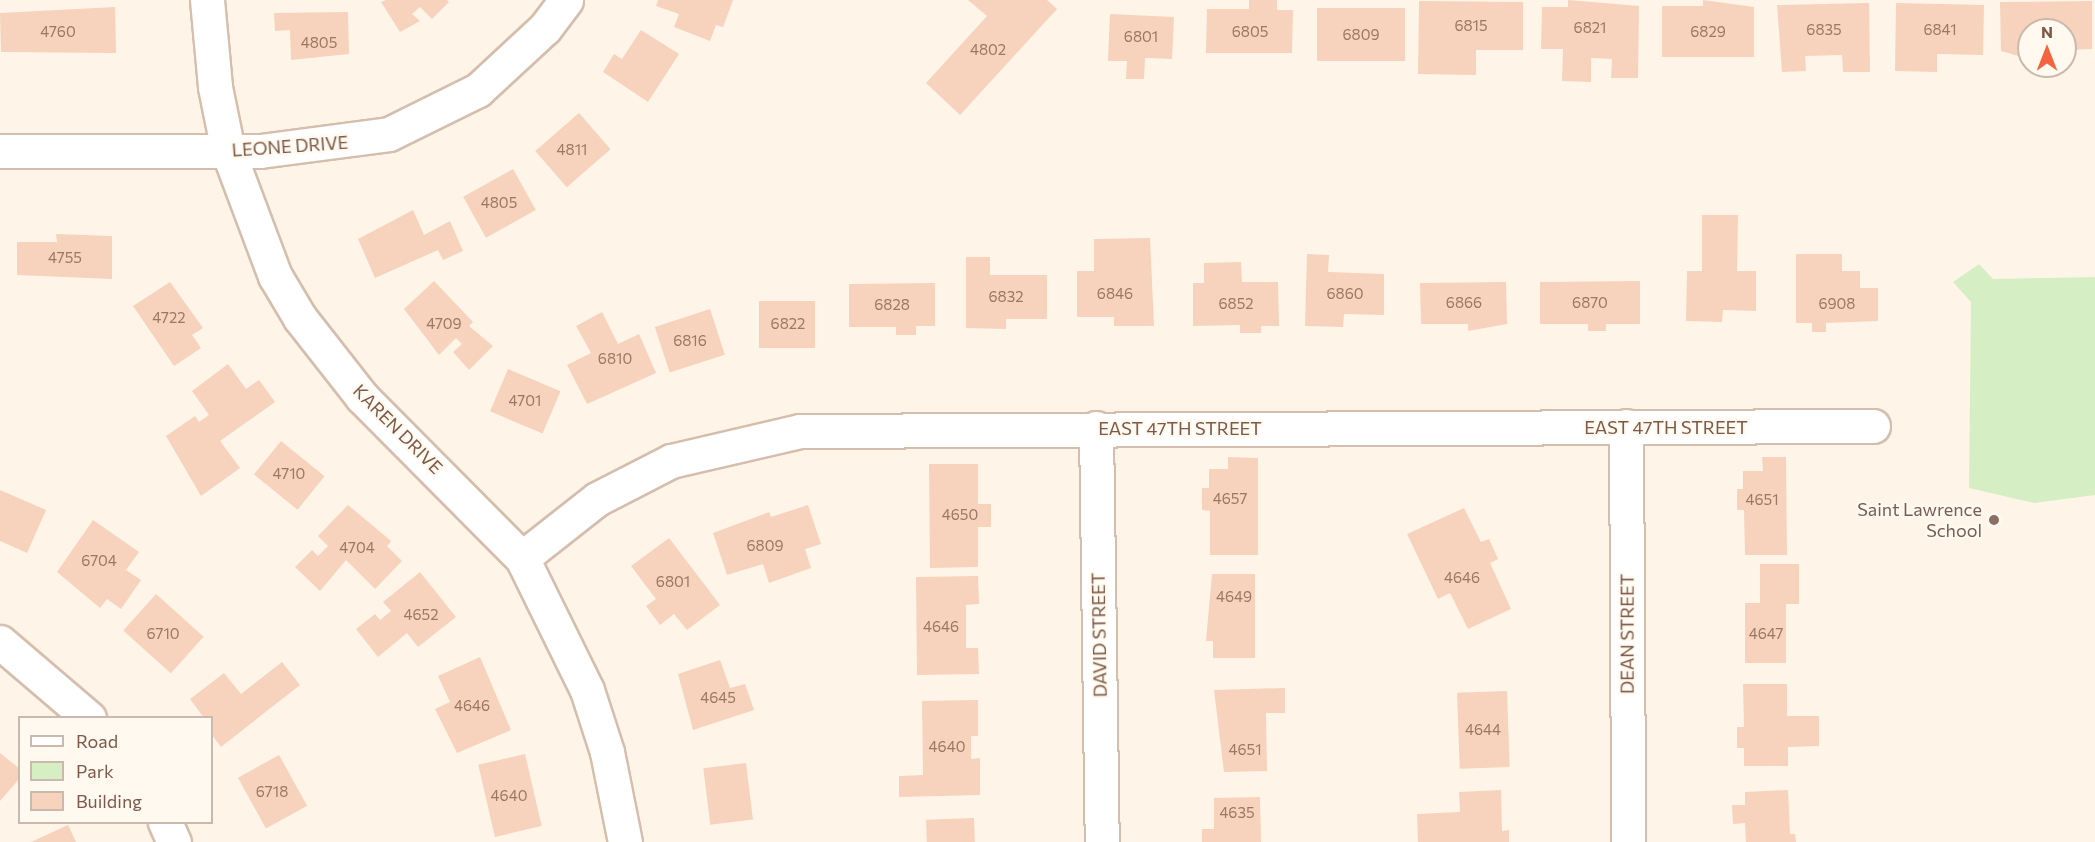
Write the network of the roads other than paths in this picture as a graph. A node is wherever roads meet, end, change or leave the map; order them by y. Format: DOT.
graph roads {
  1 [pos="207,0"];
  2 [pos="566,0"];
  3 [pos="0,151"];
  4 [pos="228,151"];
  5 [pos="1626,426"];
  6 [pos="1873,426"];
  7 [pos="1096,428"];
  8 [pos="522,558"];
  9 [pos="0,642"];
  10 [pos="88,716"];
  11 [pos="166,824"];
  12 [pos="174,842"];
  13 [pos="625,842"];
  14 [pos="1102,842"];
  15 [pos="1628,842"];
  1 -- 4 [label="street, KAREN DRIVE"];
  2 -- 4 [label="street, LEONE DRIVE"];
  3 -- 4 [label="street, LEONE DRIVE"];
  4 -- 8 [label="street, KAREN DRIVE"];
  5 -- 6 [label="street, EAST 47TH STREET"];
  5 -- 7 [label="street, EAST 47TH STREET"];
  5 -- 15 [label="street, DEAN STREET"];
  7 -- 8 [label="street, EAST 47TH STREET"];
  7 -- 14 [label="street, DAVID STREET"];
  8 -- 13 [label="street, KAREN DRIVE"];
  9 -- 10 [label="street"];
  11 -- 12 [label="street"];
}
